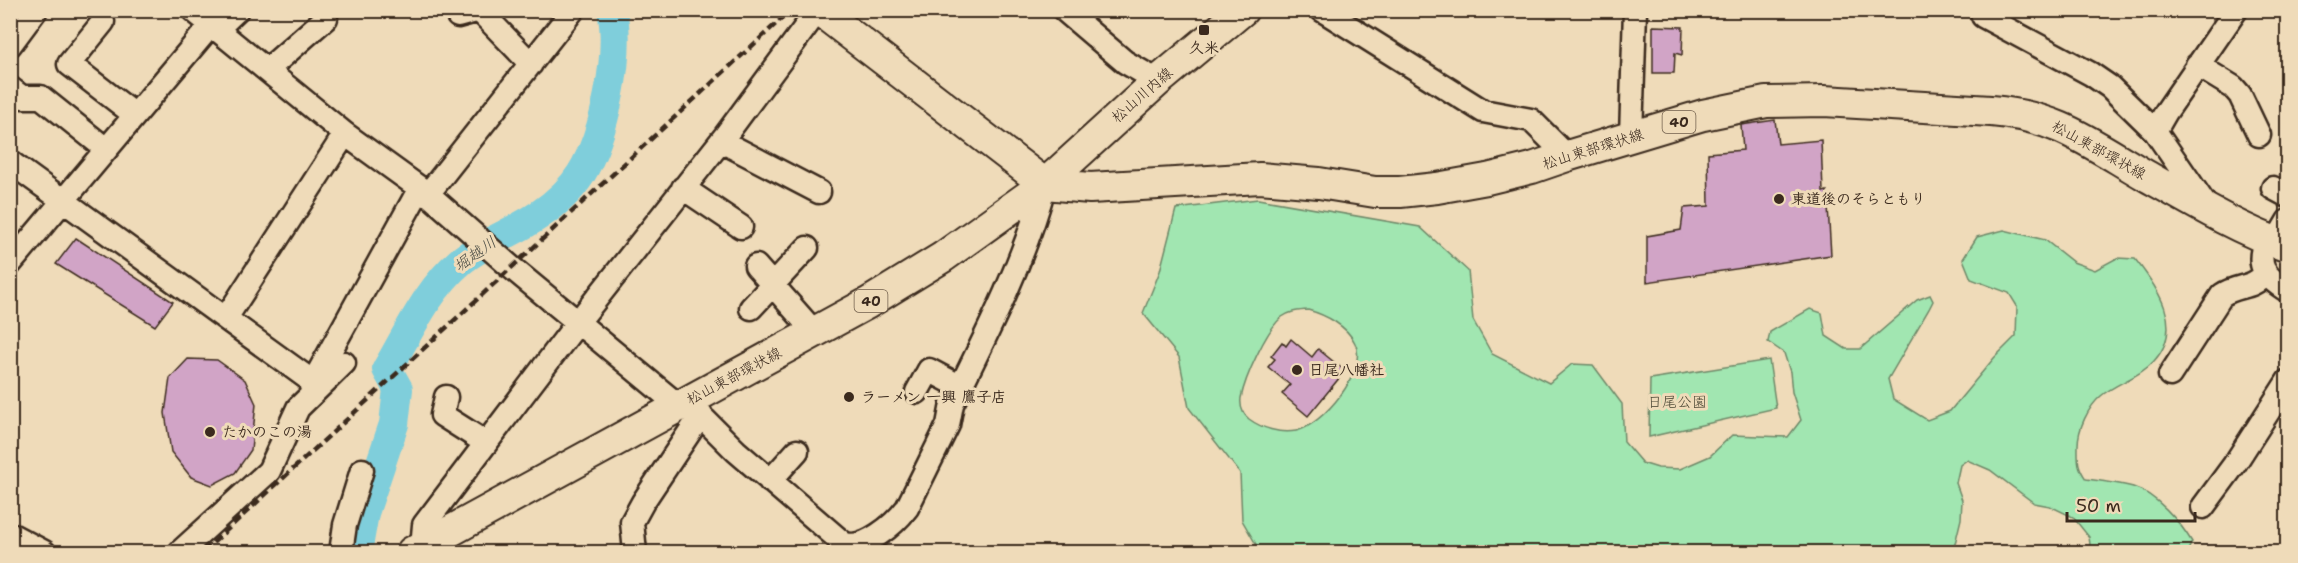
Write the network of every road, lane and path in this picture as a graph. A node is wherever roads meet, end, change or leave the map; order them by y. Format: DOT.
graph roads {
  1 [pos="193,10"];
  2 [pos="237,10"];
  3 [pos="573,10"];
  4 [pos="819,10"];
  5 [pos="1064,10"];
  6 [pos="1243,10"];
  7 [pos="1322,10"];
  8 [pos="1635,10"];
  9 [pos="1981,10"];
  10 [pos="2236,10"];
  11 [pos="480,11"];
  12 [pos="28,13"];
  13 [pos="458,16"];
  14 [pos="326,18"];
  15 [pos="103,22"];
  16 [pos="214,27"];
  17 [pos="10,45"];
  18 [pos="531,64"];
  19 [pos="2197,65"];
  20 [pos="267,70"];
  21 [pos="1158,81"];
  22 [pos="10,88"];
  23 [pos="135,115"];
  24 [pos="2155,131"];
  25 [pos="345,134"];
  26 [pos="2259,135"];
  27 [pos="1630,136"];
  28 [pos="721,141"];
  29 [pos="106,149"];
  30 [pos="1567,156"];
  31 [pos="10,162"];
  32 [pos="1045,184"];
  33 [pos="683,188"];
  34 [pos="424,191"];
  35 [pos="819,192"];
  36 [pos="63,200"];
  37 [pos="2209,210"];
  38 [pos="741,227"];
  39 [pos="2279,237"];
  40 [pos="807,248"];
  41 [pos="10,264"];
  42 [pos="756,266"];
  43 [pos="2266,274"];
  44 [pos="772,285"];
  45 [pos="2288,291"];
  46 [pos="751,308"];
  47 [pos="226,318"];
  48 [pos="578,322"];
  49 [pos="815,333"];
  50 [pos="344,363"];
  51 [pos="2170,375"];
  52 [pos="2288,381"];
  53 [pos="313,382"];
  54 [pos="961,387"];
  55 [pos="917,392"];
  56 [pos="446,397"];
  57 [pos="689,407"];
  58 [pos="298,408"];
  59 [pos="486,443"];
  60 [pos="797,451"];
  61 [pos="362,470"];
  62 [pos="770,481"];
  63 [pos="2203,507"];
  64 [pos="10,534"];
  65 [pos="848,549"];
  66 [pos="417,550"];
  67 [pos="44,552"];
  68 [pos="180,552"];
  69 [pos="341,552"];
  70 [pos="635,552"];
  1 -- 16 [label="street"];
  2 -- 16 [label="street"];
  3 -- 18 [label="street"];
  4 -- 28 [label="street"];
  4 -- 32 [label="main road"];
  5 -- 21 [label="street"];
  6 -- 21 [label="main road, 松山川内線"];
  7 -- 30 [label="street"];
  8 -- 27 [label="street"];
  9 -- 24 [label="street"];
  10 -- 19 [label="street"];
  11 -- 13 [label="street"];
  11 -- 18 [label="street"];
  12 -- 17 [label="street"];
  14 -- 20 [label="street"];
  15 -- 23 [label="street"];
  16 -- 20 [label="street"];
  16 -- 23 [label="street"];
  18 -- 34 [label="street"];
  19 -- 24 [label="street"];
  19 -- 26 [label="street"];
  20 -- 25 [label="street"];
  21 -- 32 [label="main road, 松山川内線"];
  22 -- 29 [label="street"];
  23 -- 29 [label="street"];
  24 -- 37 [label="street"];
  25 -- 34 [label="street"];
  25 -- 47 [label="street"];
  27 -- 30 [label="main road, 松山東部環状線 / 40"];
  27 -- 37 [label="main road, 松山東部環状線 / 40"];
  28 -- 33 [label="street"];
  28 -- 35 [label="street"];
  29 -- 36 [label="street"];
  30 -- 32 [label="main road, 松山東部環状線 / 40"];
  31 -- 36 [label="street"];
  32 -- 49 [label="main road, 松山東部環状線 / 40"];
  32 -- 54 [label="street"];
  33 -- 38 [label="street"];
  33 -- 48 [label="street"];
  34 -- 48 [label="street"];
  34 -- 53 [label="street"];
  36 -- 41 [label="street"];
  36 -- 47 [label="street"];
  37 -- 39 [label="main road, 松山東部環状線 / 40"];
  39 -- 43 [label="street"];
  40 -- 44 [label="street"];
  42 -- 44 [label="street"];
  43 -- 45 [label="street"];
  43 -- 51 [label="street"];
  44 -- 46 [label="street"];
  44 -- 49 [label="street"];
  47 -- 53 [label="street"];
  48 -- 57 [label="street"];
  48 -- 59 [label="street"];
  49 -- 57 [label="main road, 松山東部環状線 / 40"];
  50 -- 58 [label="street"];
  52 -- 63 [label="street"];
  53 -- 58 [label="street"];
  54 -- 55 [label="street"];
  54 -- 65 [label="street"];
  56 -- 59 [label="street"];
  57 -- 62 [label="street"];
  57 -- 66 [label="main road, 松山東部環状線 / 40"];
  57 -- 70 [label="street"];
  58 -- 68 [label="street"];
  59 -- 66 [label="street"];
  60 -- 62 [label="street"];
  61 -- 69 [label="street"];
  62 -- 65 [label="street"];
  64 -- 67 [label="street"];
}
